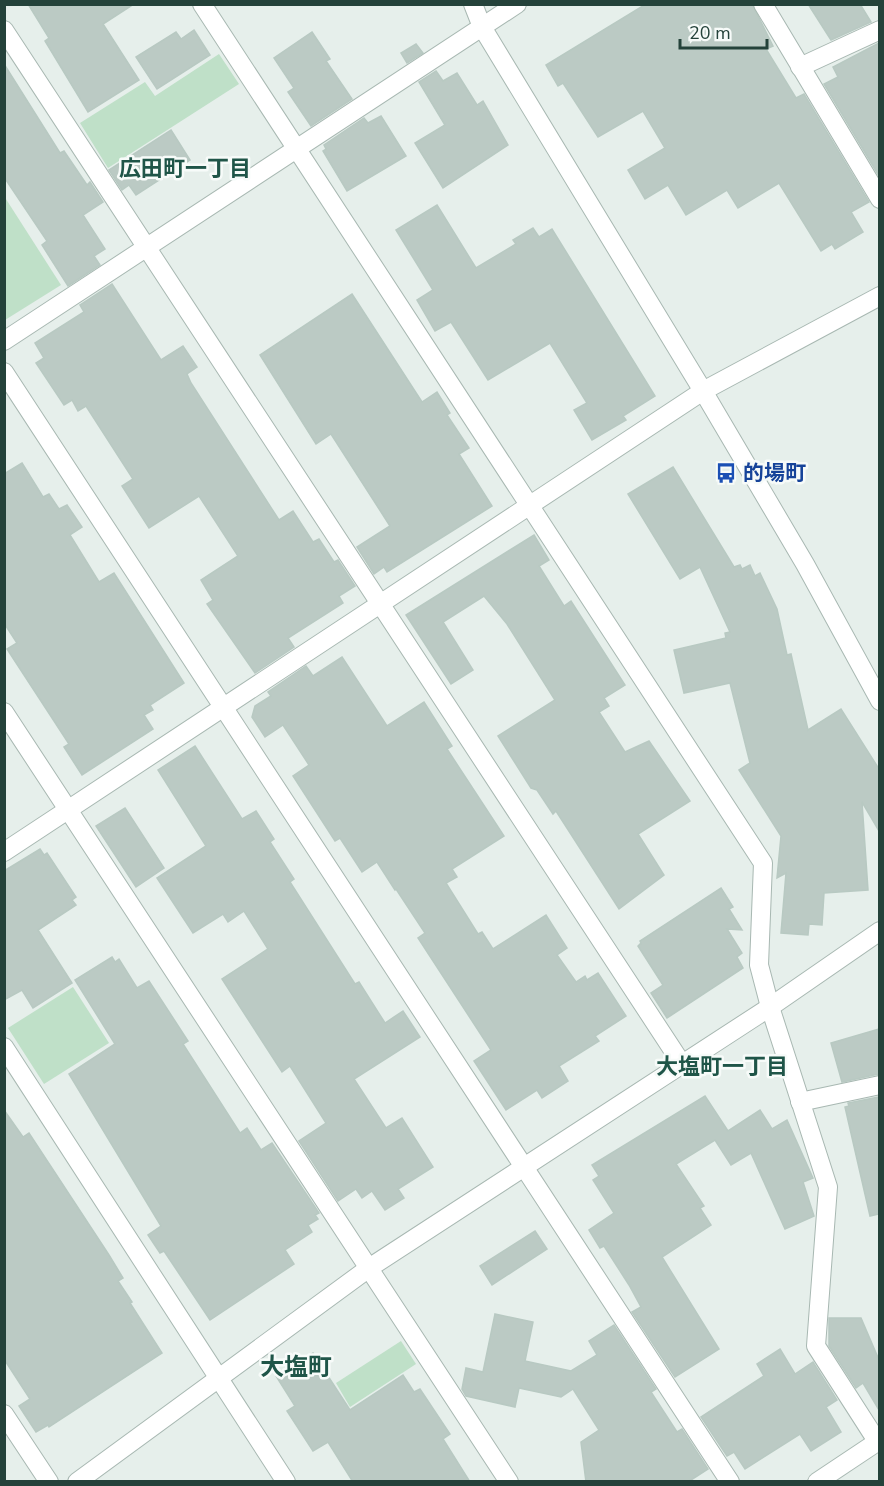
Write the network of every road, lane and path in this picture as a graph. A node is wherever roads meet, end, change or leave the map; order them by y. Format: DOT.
graph roads {
  1 [pos="202,4"];
  2 [pos="473,4"];
  3 [pos="517,4"];
  4 [pos="763,4"];
  5 [pos="482,27"];
  6 [pos="4,30"];
  7 [pos="879,30"];
  8 [pos="800,67"];
  9 [pos="297,149"];
  10 [pos="879,199"];
  11 [pos="147,248"];
  12 [pos="879,296"];
  13 [pos="4,341"];
  14 [pos="4,372"];
  15 [pos="703,391"];
  16 [pos="529,506"];
  17 [pos="380,604"];
  18 [pos="879,701"];
  19 [pos="223,708"];
  20 [pos="4,712"];
  21 [pos="68,810"];
  22 [pos="4,852"];
  23 [pos="879,931"];
  24 [pos="770,1007"];
  25 [pos="4,1047"];
  26 [pos="682,1064"];
  27 [pos="879,1085"];
  28 [pos="800,1102"];
  29 [pos="524,1167"];
  30 [pos="369,1268"];
  31 [pos="218,1377"];
  32 [pos="4,1414"];
  33 [pos="878,1441"];
  34 [pos="49,1482"];
  35 [pos="77,1482"];
  36 [pos="286,1482"];
  37 [pos="509,1482"];
  38 [pos="730,1482"];
  39 [pos="817,1482"];
  1 -- 9 [label="street"];
  2 -- 5 [label="street"];
  3 -- 5 [label="street"];
  4 -- 8 [label="street"];
  5 -- 9 [label="street"];
  5 -- 15 [label="street"];
  6 -- 11 [label="street"];
  7 -- 8 [label="street"];
  8 -- 10 [label="street"];
  9 -- 11 [label="street"];
  9 -- 16 [label="street"];
  11 -- 13 [label="street"];
  11 -- 17 [label="street"];
  12 -- 15 [label="street"];
  14 -- 19 [label="street"];
  15 -- 16 [label="street"];
  15 -- 18 [label="street"];
  16 -- 17 [label="street"];
  16 -- 24 [label="street"];
  17 -- 19 [label="street"];
  17 -- 26 [label="street"];
  19 -- 21 [label="street"];
  19 -- 29 [label="street"];
  20 -- 21 [label="street"];
  21 -- 22 [label="street"];
  21 -- 30 [label="street"];
  23 -- 24 [label="street"];
  24 -- 26 [label="street"];
  24 -- 28 [label="street"];
  25 -- 31 [label="street"];
  26 -- 29 [label="street"];
  27 -- 28 [label="street"];
  28 -- 33 [label="street"];
  29 -- 30 [label="street"];
  29 -- 38 [label="street"];
  30 -- 31 [label="street"];
  30 -- 37 [label="street"];
  31 -- 35 [label="street"];
  31 -- 36 [label="street"];
  32 -- 34 [label="street"];
  33 -- 39 [label="street"];
}
